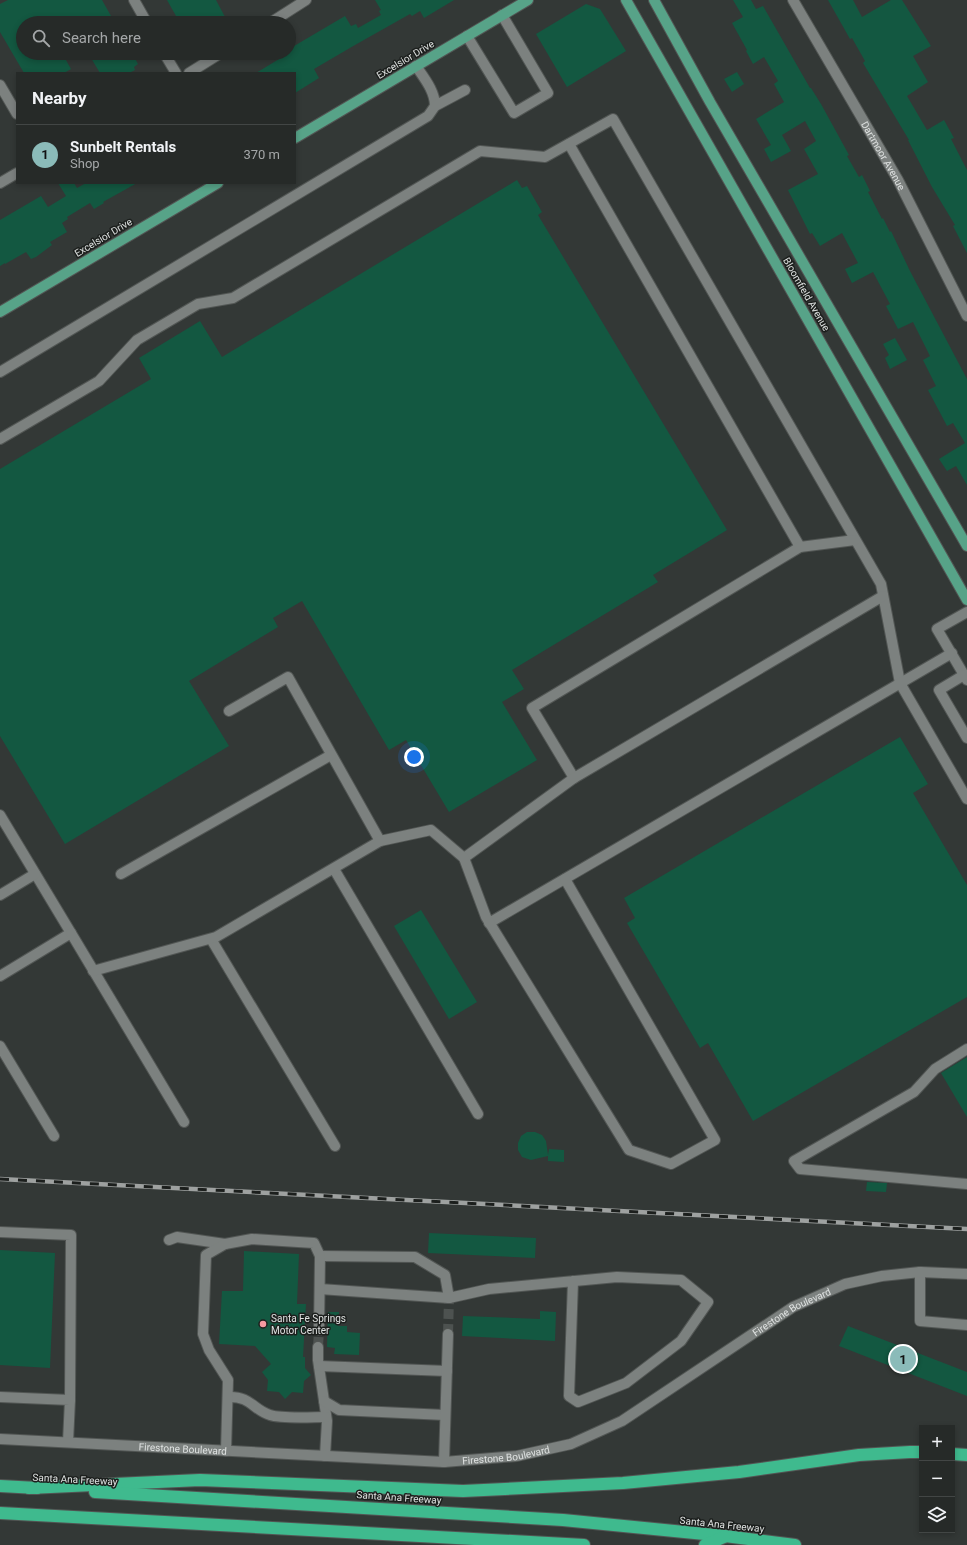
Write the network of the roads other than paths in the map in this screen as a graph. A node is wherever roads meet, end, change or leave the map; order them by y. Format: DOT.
graph roads {
  1 [pos="134,0"];
  2 [pos="306,0"];
  3 [pos="528,0"];
  4 [pos="626,0"];
  5 [pos="654,0"];
  6 [pos="793,0"];
  7 [pos="502,15"];
  8 [pos="143,16"];
  9 [pos="281,16"];
  10 [pos="467,36"];
  11 [pos="168,60"];
  12 [pos="210,60"];
  13 [pos="416,66"];
  14 [pos="175,72"];
  15 [pos="191,72"];
  16 [pos="0,85"];
  17 [pos="465,90"];
  18 [pos="435,106"];
  19 [pos="16,112"];
  20 [pos="296,137"];
  21 [pos="568,144"];
  22 [pos="16,174"];
  23 [pos="0,183"];
  24 [pos="216,184"];
  25 [pos="0,312"];
  26 [pos="967,316"];
  27 [pos="0,372"];
  28 [pos="0,439"];
  29 [pos="855,540"];
  30 [pos="967,546"];
  31 [pos="800,547"];
  32 [pos="883,596"];
  33 [pos="967,600"];
  34 [pos="967,612"];
  35 [pos="952,653"];
  36 [pos="966,677"];
  37 [pos="900,683"];
  38 [pos="228,711"];
  39 [pos="967,738"];
  40 [pos="332,755"];
  41 [pos="574,778"];
  42 [pos="967,799"];
  43 [pos="0,815"];
  44 [pos="380,841"];
  45 [pos="464,858"];
  46 [pos="334,869"];
  47 [pos="35,874"];
  48 [pos="120,874"];
  49 [pos="565,879"];
  50 [pos="0,895"];
  51 [pos="489,923"];
  52 [pos="71,933"];
  53 [pos="212,939"];
  54 [pos="93,970"];
  55 [pos="0,976"];
  56 [pos="0,1046"];
  57 [pos="967,1049"];
  58 [pos="478,1114"];
  59 [pos="184,1122"];
  60 [pos="54,1136"];
  61 [pos="335,1146"];
  62 [pos="967,1184"];
  63 [pos="0,1232"];
  64 [pos="169,1240"];
  65 [pos="225,1244"];
  66 [pos="320,1256"];
  67 [pos="920,1272"];
  68 [pos="967,1274"];
  69 [pos="573,1281"];
  70 [pos="320,1289"];
  71 [pos="449,1298"];
  72 [pos="967,1325"];
  73 [pos="319,1330"];
  74 [pos="448,1334"];
  75 [pos="318,1347"];
  76 [pos="319,1366"];
  77 [pos="447,1371"];
  78 [pos="0,1397"];
  79 [pos="228,1397"];
  80 [pos="70,1400"];
  81 [pos="324,1401"];
  82 [pos="445,1415"];
  83 [pos="326,1417"];
  84 [pos="0,1439"];
  85 [pos="68,1442"];
  86 [pos="226,1451"];
  87 [pos="919,1452"];
  88 [pos="955,1454"];
  89 [pos="967,1455"];
  90 [pos="325,1456"];
  91 [pos="444,1462"];
  92 [pos="0,1486"];
  93 [pos="29,1488"];
  94 [pos="0,1513"];
  95 [pos="725,1536"];
  96 [pos="584,1545"];
  97 [pos="706,1545"];
  98 [pos="795,1545"];
  1 -- 8 [label="street"];
  2 -- 9 [label="street"];
  3 -- 7 [label="main road, Excelsior Drive"];
  4 -- 33 [label="main road, Bloomfield Avenue"];
  5 -- 30 [label="main road, Bloomfield Avenue"];
  6 -- 26 [label="street, Dartmoor Avenue"];
  7 -- 10 [label="main road, Excelsior Drive"];
  7 -- 10 [label="street"];
  10 -- 13 [label="main road, Excelsior Drive"];
  11 -- 14 [label="street"];
  12 -- 15 [label="street"];
  13 -- 18 [label="street"];
  13 -- 20 [label="main road, Excelsior Drive"];
  16 -- 19 [label="street"];
  17 -- 18 [label="street"];
  18 -- 27 [label="street"];
  21 -- 28 [label="street"];
  21 -- 29 [label="street"];
  21 -- 31 [label="street"];
  22 -- 23 [label="street"];
  24 -- 25 [label="main road, Excelsior Drive"];
  29 -- 31 [label="street"];
  29 -- 32 [label="street"];
  31 -- 41 [label="street"];
  32 -- 37 [label="street"];
  32 -- 41 [label="street"];
  34 -- 35 [label="street"];
  35 -- 36 [label="street"];
  35 -- 37 [label="street"];
  36 -- 39 [label="street"];
  37 -- 42 [label="street"];
  37 -- 49 [label="street"];
  38 -- 40 [label="street"];
  40 -- 44 [label="street"];
  40 -- 48 [label="street"];
  41 -- 45 [label="street"];
  43 -- 47 [label="street"];
  44 -- 45 [label="street"];
  44 -- 46 [label="street"];
  45 -- 51 [label="street"];
  46 -- 53 [label="street"];
  46 -- 58 [label="street"];
  47 -- 50 [label="street"];
  47 -- 52 [label="street"];
  49 -- 51 [label="street"];
  49 -- 51 [label="street"];
  52 -- 54 [label="street"];
  52 -- 55 [label="street"];
  53 -- 54 [label="street"];
  53 -- 61 [label="street"];
  54 -- 59 [label="street"];
  56 -- 60 [label="street"];
  57 -- 62 [label="street"];
  63 -- 80 [label="street"];
  64 -- 65 [label="street"];
  65 -- 66 [label="street"];
  65 -- 79 [label="street"];
  66 -- 70 [label="street"];
  66 -- 71 [label="street"];
  67 -- 68 [label="street, Firestone Boulevard"];
  67 -- 72 [label="street"];
  67 -- 91 [label="street, Firestone Boulevard"];
  69 -- 69 [label="street"];
  69 -- 71 [label="street"];
  70 -- 71 [label="street"];
  70 -- 73 [label="street"];
  74 -- 77 [label="street"];
  75 -- 76 [label="street"];
  76 -- 77 [label="street"];
  76 -- 81 [label="street"];
  77 -- 82 [label="street"];
  78 -- 80 [label="street"];
  79 -- 83 [label="street"];
  79 -- 86 [label="street"];
  80 -- 85 [label="street"];
  81 -- 82 [label="street"];
  81 -- 83 [label="street"];
  82 -- 91 [label="street"];
  83 -- 90 [label="street"];
  84 -- 85 [label="street, Firestone Boulevard"];
  85 -- 86 [label="street, Firestone Boulevard"];
  86 -- 90 [label="street, Firestone Boulevard"];
  87 -- 93 [label="highway"];
  88 -- 89 [label="highway"];
  90 -- 91 [label="street, Firestone Boulevard"];
  92 -- 93 [label="highway, Santa Ana Freeway"];
  93 -- 95 [label="highway, Santa Ana Freeway"];
  94 -- 96 [label="highway"];
  95 -- 97 [label="highway"];
  95 -- 98 [label="highway, Santa Ana Freeway"];
}
